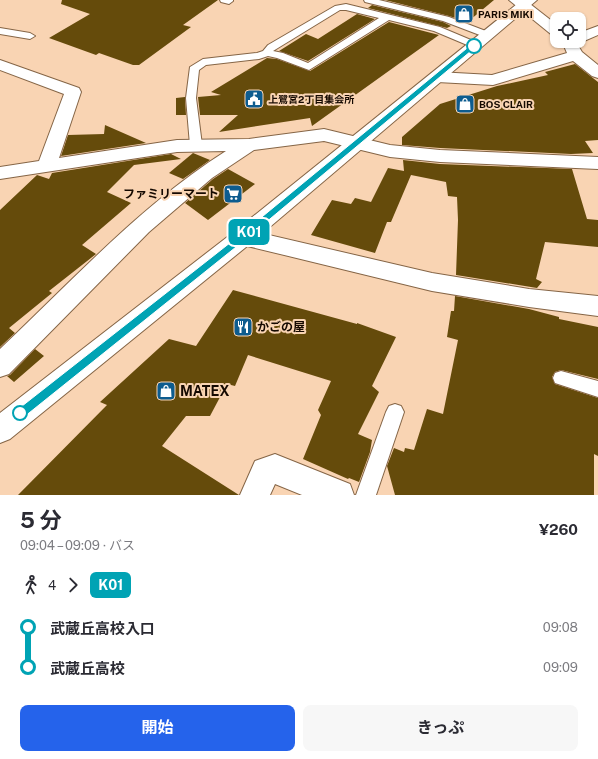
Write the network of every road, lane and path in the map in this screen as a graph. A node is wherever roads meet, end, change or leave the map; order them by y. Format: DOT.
graph roads {
  1 [pos="368,0"];
  2 [pos="523,2"];
  3 [pos="387,17"];
  4 [pos="550,26"];
  5 [pos="598,30"];
  6 [pos="0,31"];
  7 [pos="30,36"];
  8 [pos="586,37"];
  9 [pos="482,40"];
  10 [pos="564,48"];
  11 [pos="576,48"];
  12 [pos="267,53"];
  13 [pos="0,65"];
  14 [pos="598,73"];
  15 [pos="437,77"];
  16 [pos="355,143"];
  17 [pos="196,145"];
  18 [pos="249,145"];
  19 [pos="598,163"];
  20 [pos="46,166"];
  21 [pos="0,174"];
  22 [pos="243,237"];
  23 [pos="598,306"];
  24 [pos="0,366"];
  25 [pos="561,378"];
  26 [pos="598,389"];
  27 [pos="395,412"];
  28 [pos="0,430"];
  29 [pos="255,495"];
  30 [pos="339,495"];
  31 [pos="366,495"];
  1 -- 9 [label="lane"];
  2 -- 4 [label="street"];
  2 -- 9 [label="street"];
  3 -- 9 [label="lane"];
  3 -- 12 [label="lane"];
  3 -- 12 [label="lane"];
  5 -- 8 [label="street"];
  6 -- 7 [label="lane"];
  9 -- 15 [label="street"];
  10 -- 15 [label="street"];
  11 -- 14 [label="street"];
  12 -- 17 [label="lane"];
  13 -- 20 [label="street"];
  15 -- 16 [label="street"];
  16 -- 18 [label="street"];
  16 -- 19 [label="street"];
  16 -- 22 [label="street"];
  17 -- 18 [label="street"];
  17 -- 20 [label="street"];
  18 -- 24 [label="street"];
  20 -- 21 [label="street"];
  22 -- 23 [label="street"];
  22 -- 28 [label="street"];
  25 -- 26 [label="lane"];
  27 -- 31 [label="lane"];
  29 -- 30 [label="street"];
}
